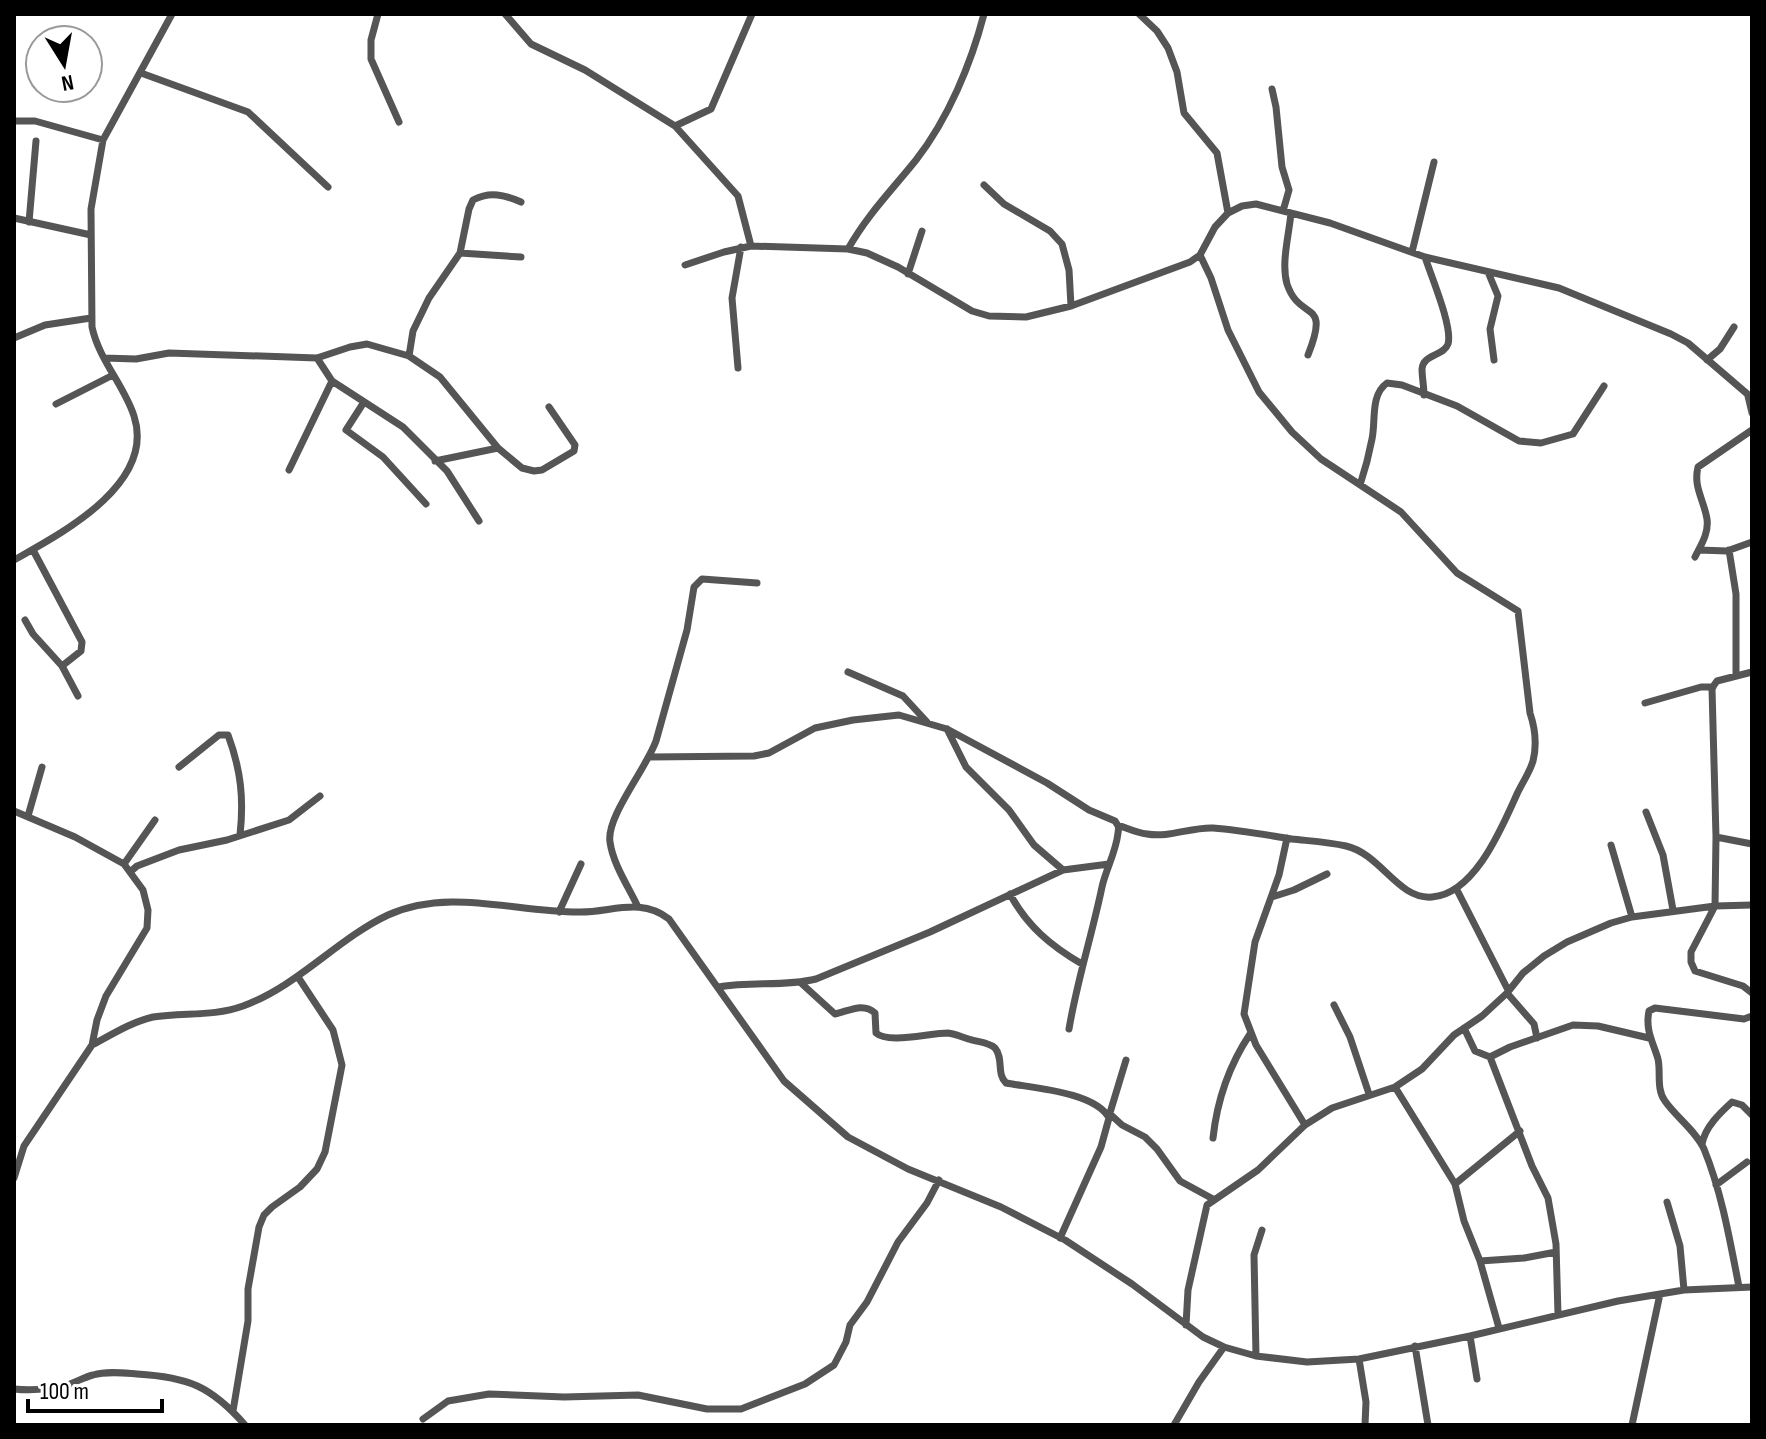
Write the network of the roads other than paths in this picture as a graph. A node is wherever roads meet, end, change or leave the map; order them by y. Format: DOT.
graph roads {
  1 [pos="172,14"];
  2 [pos="378,14"];
  3 [pos="505,14"];
  4 [pos="752,14"];
  5 [pos="984,14"];
  6 [pos="1139,14"];
  7 [pos="141,73"];
  8 [pos="1272,89"];
  9 [pos="14,121"];
  10 [pos="399,122"];
  11 [pos="675,126"];
  12 [pos="103,140"];
  13 [pos="36,141"];
  14 [pos="1434,162"];
  15 [pos="984,185"];
  16 [pos="328,187"];
  17 [pos="521,202"];
  18 [pos="1287,212"];
  19 [pos="1228,213"];
  20 [pos="14,218"];
  21 [pos="29,222"];
  22 [pos="922,231"];
  23 [pos="91,235"];
  24 [pos="751,246"];
  25 [pos="741,247"];
  26 [pos="848,249"];
  27 [pos="1412,252"];
  28 [pos="460,253"];
  29 [pos="1200,255"];
  30 [pos="521,257"];
  31 [pos="1425,257"];
  32 [pos="685,265"];
  33 [pos="1488,272"];
  34 [pos="908,274"];
  35 [pos="1071,306"];
  36 [pos="91,318"];
  37 [pos="1734,327"];
  38 [pos="14,338"];
  39 [pos="1308,355"];
  40 [pos="409,356"];
  41 [pos="104,358"];
  42 [pos="317,358"];
  43 [pos="1494,360"];
  44 [pos="1707,360"];
  45 [pos="738,368"];
  46 [pos="113,375"];
  47 [pos="332,381"];
  48 [pos="1604,386"];
  49 [pos="1424,395"];
  50 [pos="1750,396"];
  51 [pos="364,402"];
  52 [pos="56,404"];
  53 [pos="549,407"];
  54 [pos="1752,413"];
  55 [pos="1752,430"];
  56 [pos="498,448"];
  57 [pos="435,461"];
  58 [pos="289,470"];
  59 [pos="1360,485"];
  60 [pos="426,504"];
  61 [pos="479,521"];
  62 [pos="1752,542"];
  63 [pos="33,550"];
  64 [pos="1729,550"];
  65 [pos="14,560"];
  66 [pos="757,583"];
  67 [pos="25,620"];
  68 [pos="62,666"];
  69 [pos="848,672"];
  70 [pos="1752,672"];
  71 [pos="1736,676"];
  72 [pos="1713,687"];
  73 [pos="78,696"];
  74 [pos="1645,703"];
  75 [pos="928,723"];
  76 [pos="947,729"];
  77 [pos="650,757"];
  78 [pos="42,767"];
  79 [pos="179,767"];
  80 [pos="320,796"];
  81 [pos="14,811"];
  82 [pos="1646,812"];
  83 [pos="28,816"];
  84 [pos="155,820"];
  85 [pos="1118,825"];
  86 [pos="240,835"];
  87 [pos="1716,837"];
  88 [pos="1287,838"];
  89 [pos="1752,844"];
  90 [pos="1611,845"];
  91 [pos="124,864"];
  92 [pos="581,864"];
  93 [pos="1109,864"];
  94 [pos="1063,870"];
  95 [pos="130,872"];
  96 [pos="1327,874"];
  97 [pos="1456,888"];
  98 [pos="1010,894"];
  99 [pos="1272,897"];
  100 [pos="637,905"];
  101 [pos="1752,905"];
  102 [pos="1715,906"];
  103 [pos="1673,910"];
  104 [pos="559,912"];
  105 [pos="1632,917"];
  106 [pos="1082,964"];
  107 [pos="298,977"];
  108 [pos="801,983"];
  109 [pos="719,987"];
  110 [pos="1508,991"];
  111 [pos="1752,993"];
  112 [pos="1334,1005"];
  113 [pos="1752,1016"];
  114 [pos="1464,1028"];
  115 [pos="1069,1029"];
  116 [pos="1250,1034"];
  117 [pos="1537,1038"];
  118 [pos="1649,1038"];
  119 [pos="92,1045"];
  120 [pos="1490,1057"];
  121 [pos="1126,1060"];
  122 [pos="1395,1087"];
  123 [pos="1369,1094"];
  124 [pos="1752,1115"];
  125 [pos="1109,1116"];
  126 [pos="1305,1125"];
  127 [pos="1520,1131"];
  128 [pos="1213,1138"];
  129 [pos="1702,1144"];
  130 [pos="16,1158"];
  131 [pos="1747,1162"];
  132 [pos="14,1178"];
  133 [pos="939,1180"];
  134 [pos="1455,1184"];
  135 [pos="1716,1185"];
  136 [pos="1213,1199"];
  137 [pos="1667,1202"];
  138 [pos="1262,1230"];
  139 [pos="1060,1238"];
  140 [pos="1556,1252"];
  141 [pos="1480,1261"];
  142 [pos="1739,1287"];
  143 [pos="1752,1287"];
  144 [pos="1684,1290"];
  145 [pos="1660,1294"];
  146 [pos="1558,1315"];
  147 [pos="1186,1325"];
  148 [pos="1499,1328"];
  149 [pos="1470,1336"];
  150 [pos="1415,1346"];
  151 [pos="1224,1347"];
  152 [pos="1256,1356"];
  153 [pos="1359,1359"];
  154 [pos="1477,1379"];
  155 [pos="14,1389"];
  156 [pos="233,1411"];
  157 [pos="423,1419"];
  158 [pos="245,1425"];
  159 [pos="1174,1425"];
  160 [pos="1365,1425"];
  161 [pos="1428,1425"];
  162 [pos="1632,1425"];
  1 -- 7 [label="street"];
  2 -- 10 [label="street"];
  3 -- 11 [label="street"];
  4 -- 11 [label="street"];
  5 -- 26 [label="street"];
  6 -- 19 [label="street"];
  7 -- 12 [label="street"];
  7 -- 16 [label="street"];
  8 -- 18 [label="street"];
  9 -- 12 [label="street"];
  11 -- 24 [label="street"];
  12 -- 23 [label="street"];
  13 -- 21 [label="street"];
  14 -- 27 [label="street"];
  15 -- 35 [label="street"];
  17 -- 28 [label="street"];
  18 -- 19 [label="street"];
  18 -- 27 [label="street"];
  18 -- 39 [label="street"];
  19 -- 29 [label="street"];
  20 -- 21 [label="street"];
  21 -- 23 [label="street"];
  22 -- 34 [label="street"];
  23 -- 36 [label="street"];
  24 -- 25 [label="street"];
  24 -- 26 [label="street"];
  25 -- 32 [label="street"];
  25 -- 45 [label="street"];
  26 -- 34 [label="street"];
  27 -- 31 [label="street"];
  28 -- 30 [label="street"];
  28 -- 40 [label="street"];
  29 -- 35 [label="street"];
  29 -- 59 [label="street"];
  31 -- 33 [label="street"];
  31 -- 49 [label="street"];
  33 -- 43 [label="street"];
  33 -- 44 [label="street"];
  34 -- 35 [label="street"];
  36 -- 38 [label="street"];
  36 -- 41 [label="street"];
  37 -- 44 [label="street"];
  40 -- 42 [label="street"];
  40 -- 56 [label="street"];
  41 -- 42 [label="street"];
  41 -- 46 [label="street"];
  42 -- 47 [label="street"];
  44 -- 50 [label="street"];
  46 -- 52 [label="street"];
  46 -- 63 [label="street"];
  47 -- 51 [label="street"];
  47 -- 58 [label="street"];
  48 -- 49 [label="street"];
  49 -- 59 [label="street"];
  50 -- 54 [label="street"];
  51 -- 57 [label="street"];
  51 -- 60 [label="street"];
  53 -- 56 [label="street"];
  55 -- 64 [label="street"];
  56 -- 57 [label="street"];
  57 -- 61 [label="street"];
  59 -- 97 [label="street"];
  62 -- 64 [label="street"];
  63 -- 65 [label="street"];
  63 -- 68 [label="street"];
  64 -- 71 [label="street"];
  66 -- 77 [label="street"];
  67 -- 68 [label="street"];
  68 -- 73 [label="street"];
  69 -- 75 [label="street"];
  70 -- 71 [label="street"];
  71 -- 72 [label="street"];
  72 -- 74 [label="street"];
  72 -- 87 [label="street"];
  75 -- 76 [label="street"];
  75 -- 77 [label="street"];
  76 -- 85 [label="street"];
  76 -- 94 [label="street"];
  77 -- 100 [label="street"];
  78 -- 83 [label="street"];
  79 -- 86 [label="street"];
  80 -- 86 [label="street"];
  81 -- 83 [label="street"];
  82 -- 103 [label="street"];
  83 -- 91 [label="street"];
  84 -- 91 [label="street"];
  85 -- 88 [label="street"];
  85 -- 93 [label="street"];
  86 -- 95 [label="street"];
  87 -- 89 [label="street"];
  87 -- 102 [label="street"];
  88 -- 97 [label="street"];
  88 -- 99 [label="street"];
  90 -- 105 [label="street"];
  91 -- 95 [label="street"];
  92 -- 104 [label="street"];
  93 -- 94 [label="street"];
  93 -- 106 [label="street"];
  94 -- 98 [label="street"];
  95 -- 119 [label="street"];
  96 -- 99 [label="street"];
  97 -- 110 [label="street"];
  98 -- 106 [label="street"];
  98 -- 108 [label="street"];
  99 -- 116 [label="street"];
  100 -- 104 [label="street"];
  100 -- 109 [label="street"];
  101 -- 102 [label="street"];
  102 -- 103 [label="street"];
  102 -- 111 [label="street"];
  103 -- 105 [label="street"];
  104 -- 107 [label="street"];
  105 -- 110 [label="street"];
  106 -- 115 [label="street"];
  107 -- 119 [label="street"];
  107 -- 156 [label="street"];
  108 -- 109 [label="street"];
  108 -- 125 [label="street"];
  109 -- 133 [label="street"];
  110 -- 114 [label="street"];
  110 -- 117 [label="street"];
  112 -- 123 [label="street"];
  113 -- 118 [label="street"];
  114 -- 120 [label="street"];
  114 -- 122 [label="street"];
  116 -- 126 [label="street"];
  116 -- 128 [label="street"];
  117 -- 118 [label="street"];
  117 -- 120 [label="street"];
  118 -- 129 [label="street"];
  119 -- 130 [label="street"];
  120 -- 127 [label="street"];
  121 -- 125 [label="street"];
  122 -- 123 [label="street"];
  122 -- 134 [label="street"];
  123 -- 126 [label="street"];
  124 -- 129 [label="street"];
  125 -- 136 [label="street"];
  125 -- 139 [label="street"];
  126 -- 136 [label="street"];
  127 -- 134 [label="street"];
  127 -- 140 [label="street"];
  129 -- 135 [label="street"];
  130 -- 132 [label="street"];
  131 -- 135 [label="street"];
  133 -- 139 [label="street"];
  133 -- 157 [label="street"];
  134 -- 141 [label="street"];
  135 -- 142 [label="street"];
  136 -- 147 [label="street"];
  137 -- 144 [label="street"];
  138 -- 152 [label="street"];
  139 -- 147 [label="street"];
  140 -- 141 [label="street"];
  140 -- 146 [label="street"];
  141 -- 148 [label="street"];
  142 -- 143 [label="street"];
  142 -- 144 [label="street"];
  144 -- 145 [label="street"];
  145 -- 146 [label="street"];
  145 -- 162 [label="street"];
  146 -- 148 [label="street"];
  147 -- 151 [label="street"];
  148 -- 149 [label="street"];
  149 -- 150 [label="street"];
  149 -- 154 [label="street"];
  150 -- 153 [label="street"];
  150 -- 161 [label="street"];
  151 -- 152 [label="street"];
  151 -- 159 [label="street"];
  152 -- 153 [label="street"];
  153 -- 160 [label="street"];
  155 -- 156 [label="street"];
  156 -- 158 [label="street"];
}
